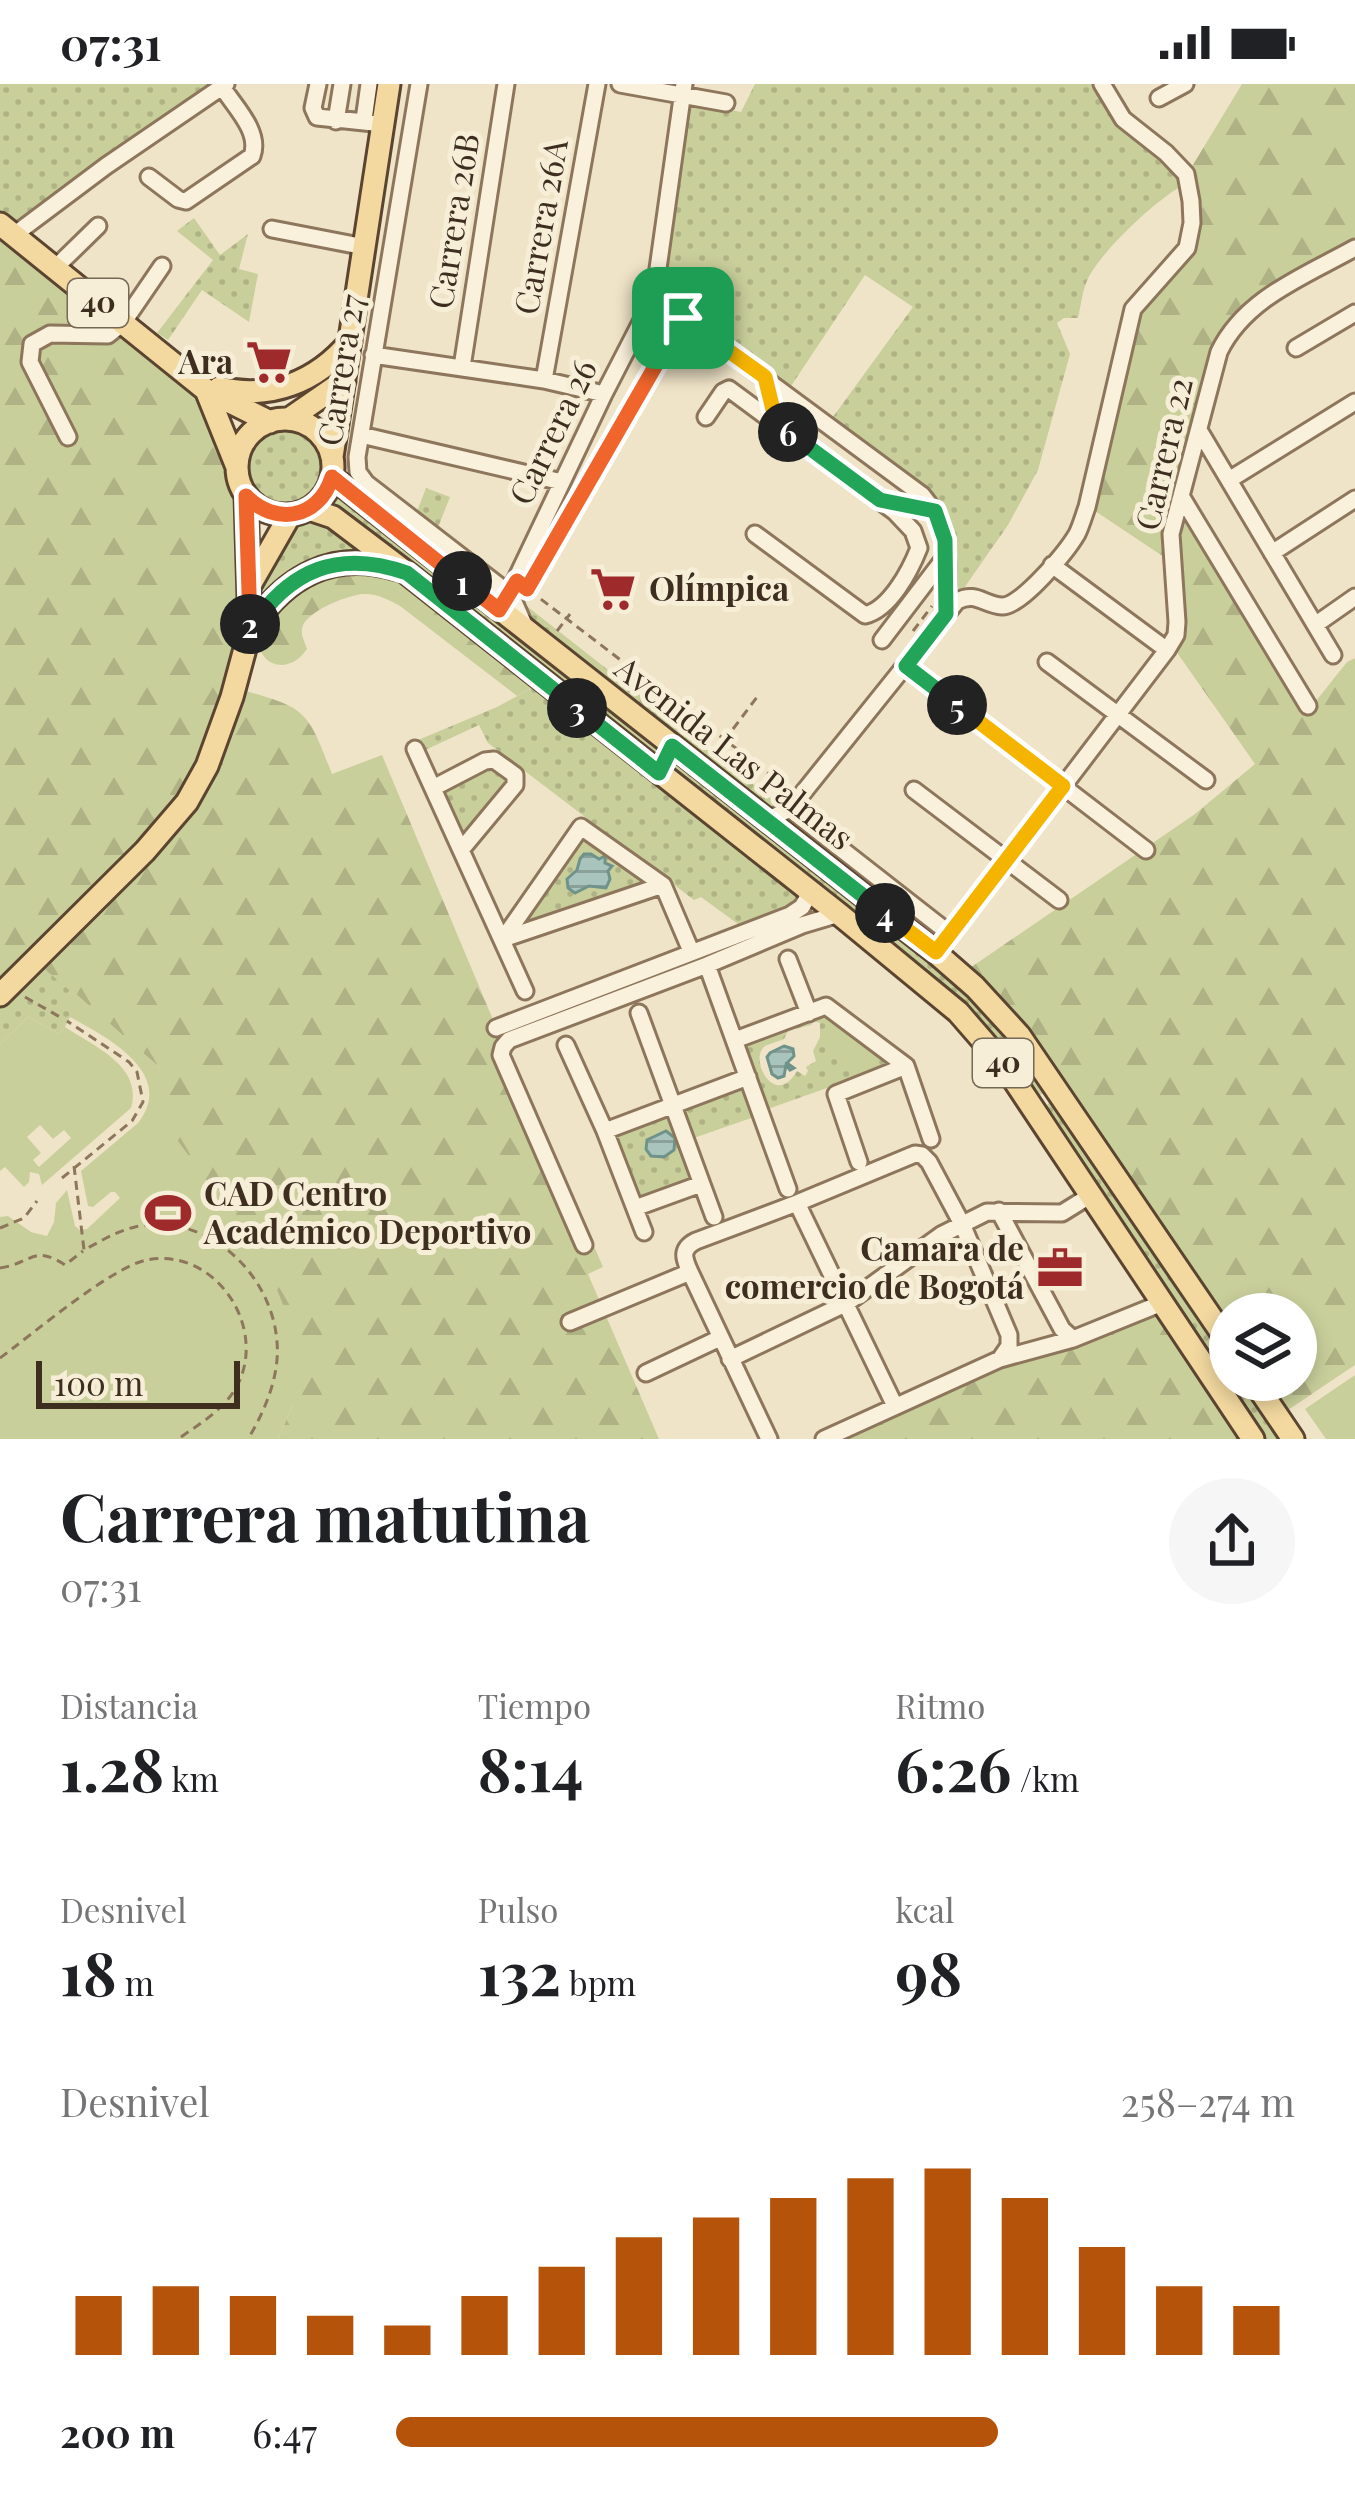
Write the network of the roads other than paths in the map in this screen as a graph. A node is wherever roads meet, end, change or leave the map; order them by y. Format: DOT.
graph roads {
  1 [pos="318,84"];
  2 [pos="389,84"];
  3 [pos="419,84"];
  4 [pos="506,84"];
  5 [pos="597,84"];
  6 [pos="620,84"];
  7 [pos="1102,84"];
  8 [pos="1186,84"];
  9 [pos="224,86"];
  10 [pos="342,87"];
  11 [pos="683,89"];
  12 [pos="368,91"];
  13 [pos="1159,98"];
  14 [pos="726,103"];
  15 [pos="336,121"];
  16 [pos="373,122"];
  17 [pos="149,177"];
  18 [pos="98,226"];
  19 [pos="272,229"];
  20 [pos="7,230"];
  21 [pos="364,247"];
  22 [pos="1355,248"];
  23 [pos="162,266"];
  24 [pos="55,268"];
  25 [pos="654,297"];
  26 [pos="1355,313"];
  27 [pos="123,323"];
  28 [pos="350,342"];
  29 [pos="1296,348"];
  30 [pos="373,355"];
  31 [pos="462,367"];
  32 [pos="765,377"];
  33 [pos="544,380"];
  34 [pos="344,381"];
  35 [pos="201,385"];
  36 [pos="604,394"];
  37 [pos="1355,402"];
  38 [pos="706,417"];
  39 [pos="279,420"];
  40 [pos="776,422"];
  41 [pos="1198,430"];
  42 [pos="361,435"];
  43 [pos="68,437"];
  44 [pos="237,467"];
  45 [pos="332,467"];
  46 [pos="1229,480"];
  47 [pos="562,482"];
  48 [pos="246,496"];
  49 [pos="1181,496"];
  50 [pos="1355,499"];
  51 [pos="880,500"];
  52 [pos="935,511"];
  53 [pos="300,512"];
  54 [pos="754,534"];
  55 [pos="1272,553"];
  56 [pos="946,556"];
  57 [pos="1052,565"];
  58 [pos="407,573"];
  59 [pos="250,586"];
  60 [pos="509,595"];
  61 [pos="1355,597"];
  62 [pos="946,614"];
  63 [pos="1315,625"];
  64 [pos="250,630"];
  65 [pos="882,640"];
  66 [pos="1167,650"];
  67 [pos="1333,655"];
  68 [pos="1047,662"];
  69 [pos="906,666"];
  70 [pos="1308,706"];
  71 [pos="1118,715"];
  72 [pos="672,746"];
  73 [pos="416,749"];
  74 [pos="659,773"];
  75 [pos="1206,780"];
  76 [pos="1063,786"];
  77 [pos="433,788"];
  78 [pos="914,790"];
  79 [pos="794,802"];
  80 [pos="776,827"];
  81 [pos="461,850"];
  82 [pos="1146,850"];
  83 [pos="1006,860"];
  84 [pos="663,885"];
  85 [pos="810,893"];
  86 [pos="1059,900"];
  87 [pos="838,914"];
  88 [pos="502,940"];
  89 [pos="943,943"];
  90 [pos="691,952"];
  91 [pos="788,959"];
  92 [pos="707,965"];
  93 [pos="525,991"];
  94 [pos="4,992"];
  95 [pos="639,1013"];
  96 [pos="809,1013"];
  97 [pos="496,1028"];
  98 [pos="735,1040"];
  99 [pos="566,1045"];
  100 [pos="906,1066"];
  101 [pos="748,1077"];
  102 [pos="1058,1090"];
  103 [pos="674,1105"];
  104 [pos="1032,1106"];
  105 [pos="605,1131"];
  106 [pos="931,1139"];
  107 [pos="860,1162"];
  108 [pos="701,1184"];
  109 [pos="1091,1195"];
  110 [pos="793,1196"];
  111 [pos="635,1208"];
  112 [pos="999,1211"];
  113 [pos="714,1217"];
  114 [pos="962,1225"];
  115 [pos="644,1232"];
  116 [pos="584,1245"];
  117 [pos="690,1272"];
  118 [pos="848,1303"];
  119 [pos="1162,1303"];
  120 [pos="1209,1314"];
  121 [pos="570,1322"];
  122 [pos="720,1338"];
  123 [pos="1072,1340"];
  124 [pos="730,1359"];
  125 [pos="1000,1359"];
  126 [pos="646,1373"];
  127 [pos="1267,1401"];
  128 [pos="895,1406"];
  129 [pos="769,1439"];
  130 [pos="824,1439"];
  131 [pos="1252,1439"];
  132 [pos="1293,1439"];
  1 -- 15 [label="street"];
  2 -- 16 [label="main road"];
  3 -- 30 [label="street, Carrera 27"];
  4 -- 31 [label="street, Carrera 26B"];
  5 -- 33 [label="street, Carrera 26A"];
  6 -- 11 [label="street"];
  7 -- 57 [label="street"];
  8 -- 13 [label="street"];
  9 -- 17 [label="street"];
  9 -- 20 [label="street"];
  10 -- 12 [label="street"];
  10 -- 15 [label="street"];
  11 -- 14 [label="street"];
  11 -- 25 [label="street, Carrera 26"];
  12 -- 16 [label="street"];
  15 -- 16 [label="street"];
  16 -- 21 [label="main road"];
  18 -- 24 [label="street"];
  19 -- 21 [label="street"];
  20 -- 24 [label="main road, 40"];
  21 -- 28 [label="main road"];
  22 -- 41 [label="street, Carrera 22"];
  23 -- 27 [label="street"];
  24 -- 27 [label="main road, 40"];
  25 -- 32 [label="street"];
  25 -- 36 [label="street, Carrera 26"];
  26 -- 29 [label="street"];
  27 -- 35 [label="main road, 40"];
  27 -- 43 [label="street"];
  28 -- 34 [label="main road"];
  28 -- 35 [label="main road"];
  30 -- 31 [label="street"];
  30 -- 42 [label="street, Carrera 27"];
  31 -- 33 [label="street"];
  32 -- 40 [label="street"];
  32 -- 52 [label="street"];
  33 -- 36 [label="street"];
  34 -- 39 [label="main road"];
  34 -- 45 [label="main road"];
  35 -- 39 [label="main road"];
  35 -- 44 [label="main road"];
  36 -- 47 [label="street, Carrera 26"];
  37 -- 46 [label="street"];
  38 -- 40 [label="street"];
  39 -- 44 [label="main road"];
  39 -- 45 [label="main road, 40"];
  40 -- 51 [label="street"];
  41 -- 46 [label="street"];
  41 -- 49 [label="street, Carrera 22"];
  42 -- 47 [label="street"];
  42 -- 60 [label="street, Carrera 27"];
  44 -- 48 [label="main road"];
  45 -- 53 [label="main road"];
  45 -- 60 [label="main road, Avenida Las Palmas / 40"];
  46 -- 55 [label="street"];
  47 -- 60 [label="street, Carrera 26"];
  48 -- 53 [label="main road, 40"];
  48 -- 59 [label="main road"];
  49 -- 66 [label="street, Carrera 22"];
  49 -- 70 [label="street"];
  50 -- 55 [label="street"];
  51 -- 52 [label="street"];
  51 -- 54 [label="street"];
  52 -- 56 [label="street"];
  53 -- 58 [label="main road, Avenida Las Palmas / 40"];
  53 -- 59 [label="main road"];
  55 -- 63 [label="street"];
  56 -- 62 [label="street"];
  56 -- 65 [label="street"];
  57 -- 62 [label="street"];
  57 -- 66 [label="street"];
  58 -- 64 [label="main road"];
  58 -- 74 [label="main road, Avenida Las Palmas / 40"];
  59 -- 64 [label="main road"];
  60 -- 72 [label="main road, Avenida Las Palmas / 40"];
  61 -- 63 [label="street"];
  62 -- 69 [label="street"];
  63 -- 67 [label="street"];
  64 -- 94 [label="main road"];
  66 -- 71 [label="street, Carrera 22"];
  68 -- 71 [label="street"];
  69 -- 76 [label="street"];
  69 -- 79 [label="street"];
  71 -- 75 [label="street"];
  71 -- 76 [label="street, Carrera 22"];
  72 -- 74 [label="main road"];
  72 -- 80 [label="main road, Avenida Las Palmas / 40"];
  73 -- 77 [label="street"];
  74 -- 85 [label="main road, Avenida Las Palmas / 40"];
  76 -- 82 [label="street"];
  76 -- 83 [label="street, Carrera 22"];
  77 -- 81 [label="street"];
  77 -- 81 [label="street"];
  78 -- 83 [label="street"];
  79 -- 80 [label="street"];
  79 -- 89 [label="street"];
  80 -- 89 [label="main road, Avenida Las Palmas / 40"];
  81 -- 88 [label="street"];
  83 -- 86 [label="street"];
  83 -- 89 [label="street, Carrera 22"];
  84 -- 88 [label="street"];
  84 -- 88 [label="street"];
  84 -- 90 [label="street"];
  85 -- 87 [label="main road, Avenida Las Palmas / 40"];
  85 -- 90 [label="street"];
  87 -- 92 [label="street"];
  87 -- 104 [label="main road, Avenida Las Palmas / 40"];
  88 -- 93 [label="street"];
  89 -- 102 [label="main road, Avenida Las Palmas / 40"];
  90 -- 97 [label="street"];
  91 -- 96 [label="street"];
  92 -- 98 [label="street"];
  92 -- 116 [label="street"];
  95 -- 103 [label="street"];
  96 -- 98 [label="street"];
  96 -- 100 [label="street"];
  98 -- 101 [label="street"];
  99 -- 105 [label="street"];
  100 -- 106 [label="street"];
  100 -- 107 [label="street"];
  101 -- 103 [label="street"];
  101 -- 110 [label="street"];
  102 -- 104 [label="main road, 40"];
  102 -- 120 [label="main road, Avenida Las Palmas / 40"];
  103 -- 105 [label="street"];
  103 -- 108 [label="street"];
  104 -- 109 [label="main road, Avenida Las Palmas / 40"];
  105 -- 111 [label="street"];
  108 -- 111 [label="street"];
  108 -- 113 [label="street"];
  109 -- 112 [label="street"];
  109 -- 119 [label="main road, Avenida Las Palmas / 40"];
  110 -- 114 [label="street"];
  110 -- 117 [label="street"];
  110 -- 118 [label="street"];
  111 -- 115 [label="street"];
  112 -- 114 [label="street"];
  112 -- 123 [label="street"];
  114 -- 118 [label="street"];
  114 -- 125 [label="street"];
  117 -- 121 [label="street"];
  117 -- 122 [label="street"];
  118 -- 124 [label="street"];
  118 -- 128 [label="street"];
  119 -- 123 [label="street"];
  119 -- 131 [label="main road, Avenida Las Palmas / 40"];
  122 -- 124 [label="street"];
  122 -- 126 [label="street"];
  123 -- 125 [label="street"];
  124 -- 129 [label="street"];
  125 -- 128 [label="street"];
  127 -- 132 [label="main road"];
  128 -- 130 [label="street"];
}
